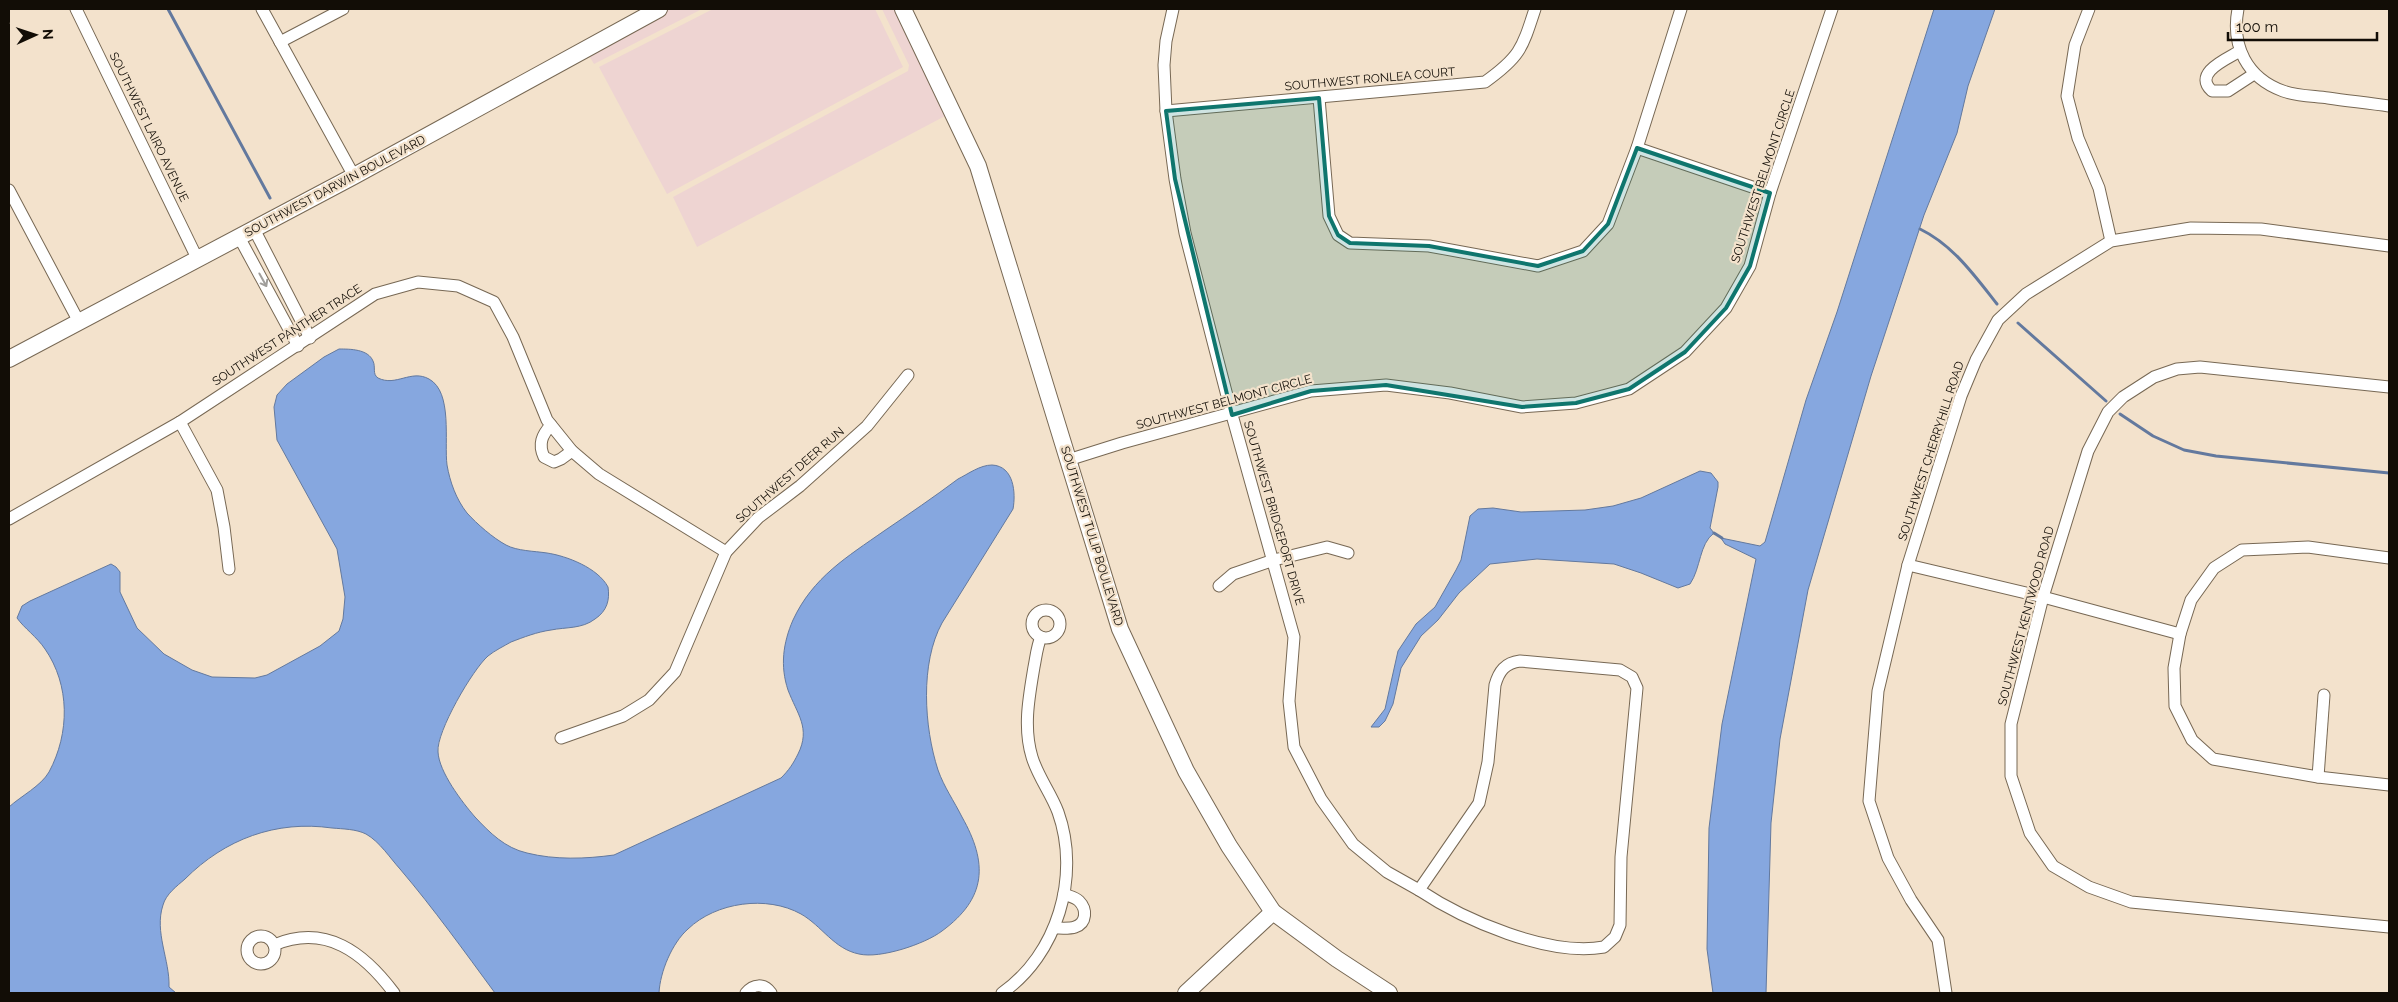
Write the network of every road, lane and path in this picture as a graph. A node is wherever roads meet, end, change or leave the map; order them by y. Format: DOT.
graph roads {
  1 [pos="76,9"];
  2 [pos="262,9"];
  3 [pos="343,9"];
  4 [pos="659,9"];
  5 [pos="903,9"];
  6 [pos="1173,9"];
  7 [pos="1536,9"];
  8 [pos="1681,9"];
  9 [pos="1832,9"];
  10 [pos="2089,9"];
  11 [pos="2238,9"];
  12 [pos="280,42"];
  13 [pos="2240,51"];
  14 [pos="2254,74"];
  15 [pos="1319,98"];
  16 [pos="2389,106"];
  17 [pos="1166,111"];
  18 [pos="1638,148"];
  19 [pos="354,176"];
  20 [pos="9,190"];
  21 [pos="1770,193"];
  22 [pos="254,229"];
  23 [pos="239,237"];
  24 [pos="2111,241"];
  25 [pos="2389,246"];
  26 [pos="197,258"];
  27 [pos="285,292"];
  28 [pos="273,299"];
  29 [pos="79,322"];
  30 [pos="310,338"];
  31 [pos="298,346"];
  32 [pos="9,359"];
  33 [pos="908,375"];
  34 [pos="2389,387"];
  35 [pos="1232,415"];
  36 [pos="180,422"];
  37 [pos="551,425"];
  38 [pos="572,451"];
  39 [pos="1068,460"];
  40 [pos="9,519"];
  41 [pos="726,552"];
  42 [pos="1348,553"];
  43 [pos="2389,558"];
  44 [pos="1274,560"];
  45 [pos="1908,565"];
  46 [pos="229,569"];
  47 [pos="1219,586"];
  48 [pos="2043,597"];
  49 [pos="2180,634"];
  50 [pos="1041,637"];
  51 [pos="2324,695"];
  52 [pos="561,738"];
  53 [pos="2318,776"];
  54 [pos="2389,785"];
  55 [pos="1420,890"];
  56 [pos="1064,894"];
  57 [pos="1273,912"];
  58 [pos="2389,927"];
  59 [pos="1054,928"];
  60 [pos="274,945"];
  61 [pos="394,993"];
  62 [pos="746,993"];
  63 [pos="771,993"];
  64 [pos="1002,993"];
  65 [pos="1186,993"];
  66 [pos="1389,993"];
  67 [pos="1946,993"];
  1 -- 26 [label="street, SOUTHWEST LAIRO AVENUE"];
  2 -- 12 [label="street"];
  3 -- 12 [label="street"];
  4 -- 19 [label="street, SOUTHWEST DARWIN BOULEVARD"];
  5 -- 39 [label="street, SOUTHWEST TULIP BOULEVARD"];
  6 -- 17 [label="street, SOUTHWEST BRIDGEPORT DRIVE"];
  7 -- 15 [label="street, SOUTHWEST RONLEA COURT"];
  8 -- 18 [label="street"];
  9 -- 21 [label="street, SOUTHWEST BELMONT CIRCLE"];
  10 -- 24 [label="street"];
  11 -- 13 [label="street"];
  12 -- 19 [label="street"];
  13 -- 14 [label="street"];
  13 -- 14 [label="street"];
  14 -- 16 [label="street"];
  15 -- 17 [label="street, SOUTHWEST RONLEA COURT"];
  15 -- 18 [label="street"];
  17 -- 35 [label="street, SOUTHWEST BRIDGEPORT DRIVE"];
  18 -- 21 [label="street"];
  19 -- 22 [label="street, SOUTHWEST DARWIN BOULEVARD"];
  20 -- 29 [label="street"];
  21 -- 35 [label="street, SOUTHWEST BELMONT CIRCLE"];
  22 -- 23 [label="street, SOUTHWEST DARWIN BOULEVARD"];
  22 -- 27 [label="street"];
  23 -- 26 [label="street, SOUTHWEST DARWIN BOULEVARD"];
  23 -- 28 [label="street, one-way"];
  24 -- 25 [label="street, SOUTHWEST CHERRYHILL ROAD"];
  24 -- 45 [label="street, SOUTHWEST CHERRYHILL ROAD"];
  26 -- 29 [label="street, SOUTHWEST DARWIN BOULEVARD"];
  27 -- 28 [label="street"];
  27 -- 30 [label="street"];
  28 -- 31 [label="street"];
  29 -- 32 [label="street, SOUTHWEST DARWIN BOULEVARD"];
  30 -- 31 [label="street, SOUTHWEST PANTHER TRACE"];
  30 -- 37 [label="street, SOUTHWEST PANTHER TRACE"];
  31 -- 36 [label="street, SOUTHWEST PANTHER TRACE"];
  33 -- 41 [label="street, SOUTHWEST DEER RUN"];
  34 -- 48 [label="street, SOUTHWEST KENTWOOD ROAD"];
  35 -- 39 [label="street, SOUTHWEST BELMONT CIRCLE"];
  35 -- 44 [label="street, SOUTHWEST BRIDGEPORT DRIVE"];
  36 -- 40 [label="street, SOUTHWEST PANTHER TRACE"];
  36 -- 46 [label="street"];
  37 -- 38 [label="street, SOUTHWEST PANTHER TRACE"];
  37 -- 38 [label="street"];
  38 -- 41 [label="street, SOUTHWEST PANTHER TRACE"];
  39 -- 57 [label="street, SOUTHWEST TULIP BOULEVARD"];
  41 -- 52 [label="street, SOUTHWEST DEER RUN"];
  42 -- 44 [label="street"];
  43 -- 49 [label="street"];
  44 -- 47 [label="street"];
  44 -- 55 [label="street, SOUTHWEST BRIDGEPORT DRIVE"];
  45 -- 48 [label="street"];
  45 -- 67 [label="street, SOUTHWEST CHERRYHILL ROAD"];
  48 -- 49 [label="street"];
  48 -- 58 [label="street, SOUTHWEST KENTWOOD ROAD"];
  49 -- 53 [label="street"];
  50 -- 56 [label="street"];
  51 -- 53 [label="street"];
  53 -- 54 [label="street"];
  55 -- 55 [label="street, SOUTHWEST BRIDGEPORT DRIVE"];
  56 -- 59 [label="street"];
  56 -- 59 [label="street"];
  57 -- 65 [label="street"];
  57 -- 66 [label="street, SOUTHWEST TULIP BOULEVARD"];
  59 -- 64 [label="street"];
  60 -- 61 [label="street"];
  62 -- 63 [label="street"];
}
